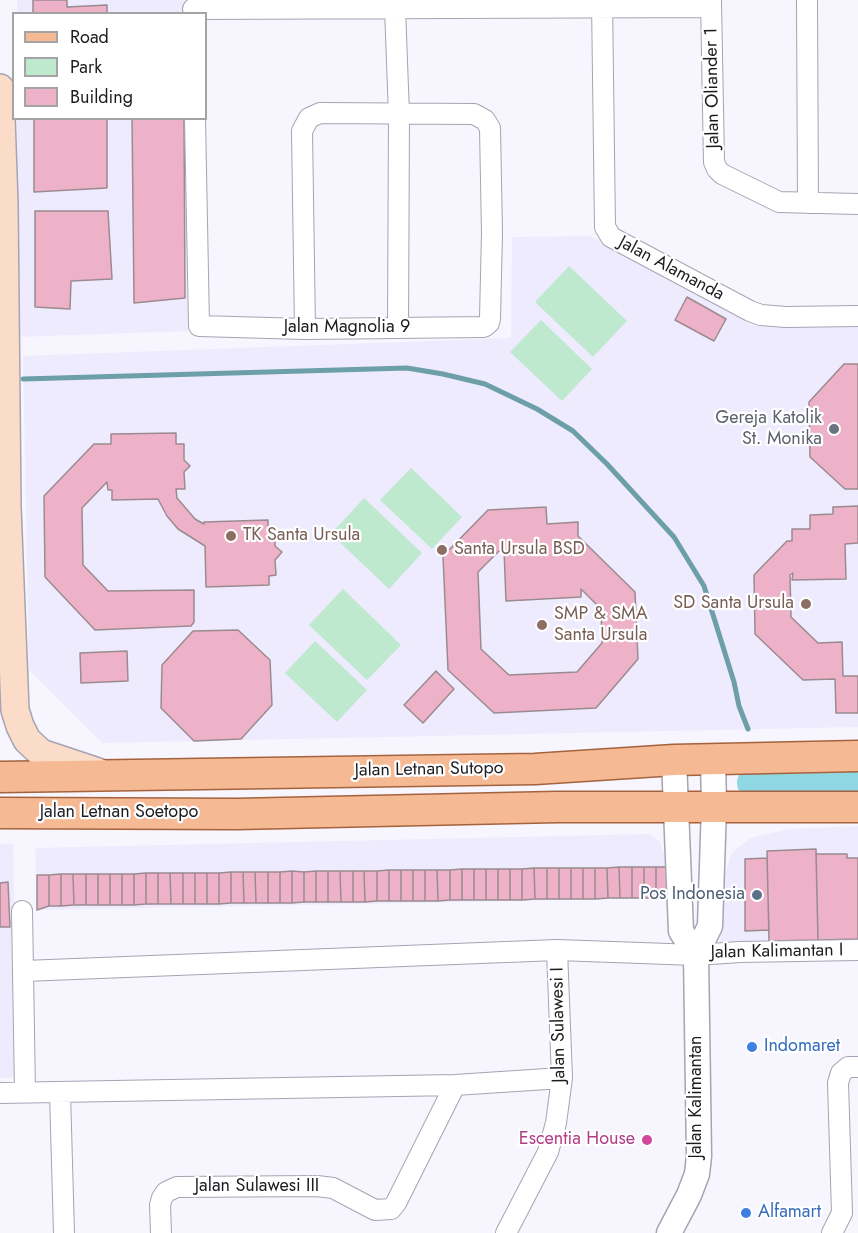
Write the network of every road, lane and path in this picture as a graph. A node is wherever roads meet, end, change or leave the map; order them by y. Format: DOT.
graph roads {
  1 [pos="807,0"];
  2 [pos="711,3"];
  3 [pos="602,4"];
  4 [pos="193,8"];
  5 [pos="395,8"];
  6 [pos="0,88"];
  7 [pos="399,115"];
  8 [pos="195,120"];
  9 [pos="808,203"];
  10 [pos="2,204"];
  11 [pos="858,204"];
  12 [pos="858,316"];
  13 [pos="398,328"];
  14 [pos="305,329"];
  15 [pos="3,399"];
  16 [pos="858,756"];
  17 [pos="713,759"];
  18 [pos="674,760"];
  19 [pos="105,775"];
  20 [pos="0,777"];
  21 [pos="676,806"];
  22 [pos="714,806"];
  23 [pos="858,807"];
  24 [pos="0,813"];
  25 [pos="22,911"];
  26 [pos="557,950"];
  27 [pos="858,950"];
  28 [pos="696,955"];
  29 [pos="24,971"];
  30 [pos="858,1067"];
  31 [pos="562,1078"];
  32 [pos="454,1085"];
  33 [pos="25,1092"];
  34 [pos="0,1093"];
  35 [pos="60,1093"];
  36 [pos="64,1233"];
  37 [pos="161,1233"];
  38 [pos="506,1233"];
  39 [pos="669,1233"];
  40 [pos="832,1233"];
  1 -- 9 [label="street"];
  2 -- 3 [label="street"];
  2 -- 9 [label="street, Jalan Oliander 1"];
  3 -- 5 [label="street"];
  3 -- 12 [label="street, Jalan Alamanda"];
  4 -- 5 [label="street"];
  5 -- 7 [label="street"];
  6 -- 10 [label="main road"];
  7 -- 13 [label="street"];
  7 -- 13 [label="street, Jalan Magnolia 9"];
  7 -- 14 [label="street"];
  8 -- 14 [label="street, Jalan Magnolia 9"];
  9 -- 11 [label="street, Jalan Oliander 1"];
  10 -- 15 [label="main road"];
  13 -- 14 [label="street, Jalan Magnolia 9"];
  15 -- 19 [label="main road"];
  16 -- 17 [label="main road, Jalan Letnan Sutopo"];
  17 -- 18 [label="main road, Jalan Letnan Sutopo"];
  17 -- 22 [label="street, Jalan Kalimantan"];
  18 -- 19 [label="main road, Jalan Letnan Sutopo"];
  18 -- 21 [label="street, Jalan Kalimantan"];
  19 -- 20 [label="main road, Jalan Letnan Sutopo"];
  21 -- 22 [label="main road"];
  21 -- 24 [label="main road, Jalan Letnan Soetopo"];
  21 -- 28 [label="street, Jalan Kalimantan"];
  22 -- 23 [label="main road"];
  22 -- 28 [label="street, Jalan Kalimantan"];
  25 -- 29 [label="street"];
  26 -- 28 [label="street, Jalan Kalimantan I"];
  26 -- 29 [label="street, Jalan Kalimantan I"];
  26 -- 31 [label="street, Jalan Sulawesi I"];
  27 -- 28 [label="street, Jalan Kalimantan I"];
  28 -- 39 [label="street, Jalan Kalimantan"];
  29 -- 33 [label="street"];
  30 -- 40 [label="street"];
  31 -- 32 [label="street"];
  31 -- 38 [label="street, Jalan Sulawesi I"];
  32 -- 35 [label="street"];
  32 -- 37 [label="street, Jalan Sulawesi III"];
  33 -- 34 [label="street"];
  33 -- 35 [label="street"];
  35 -- 36 [label="street"];
}
